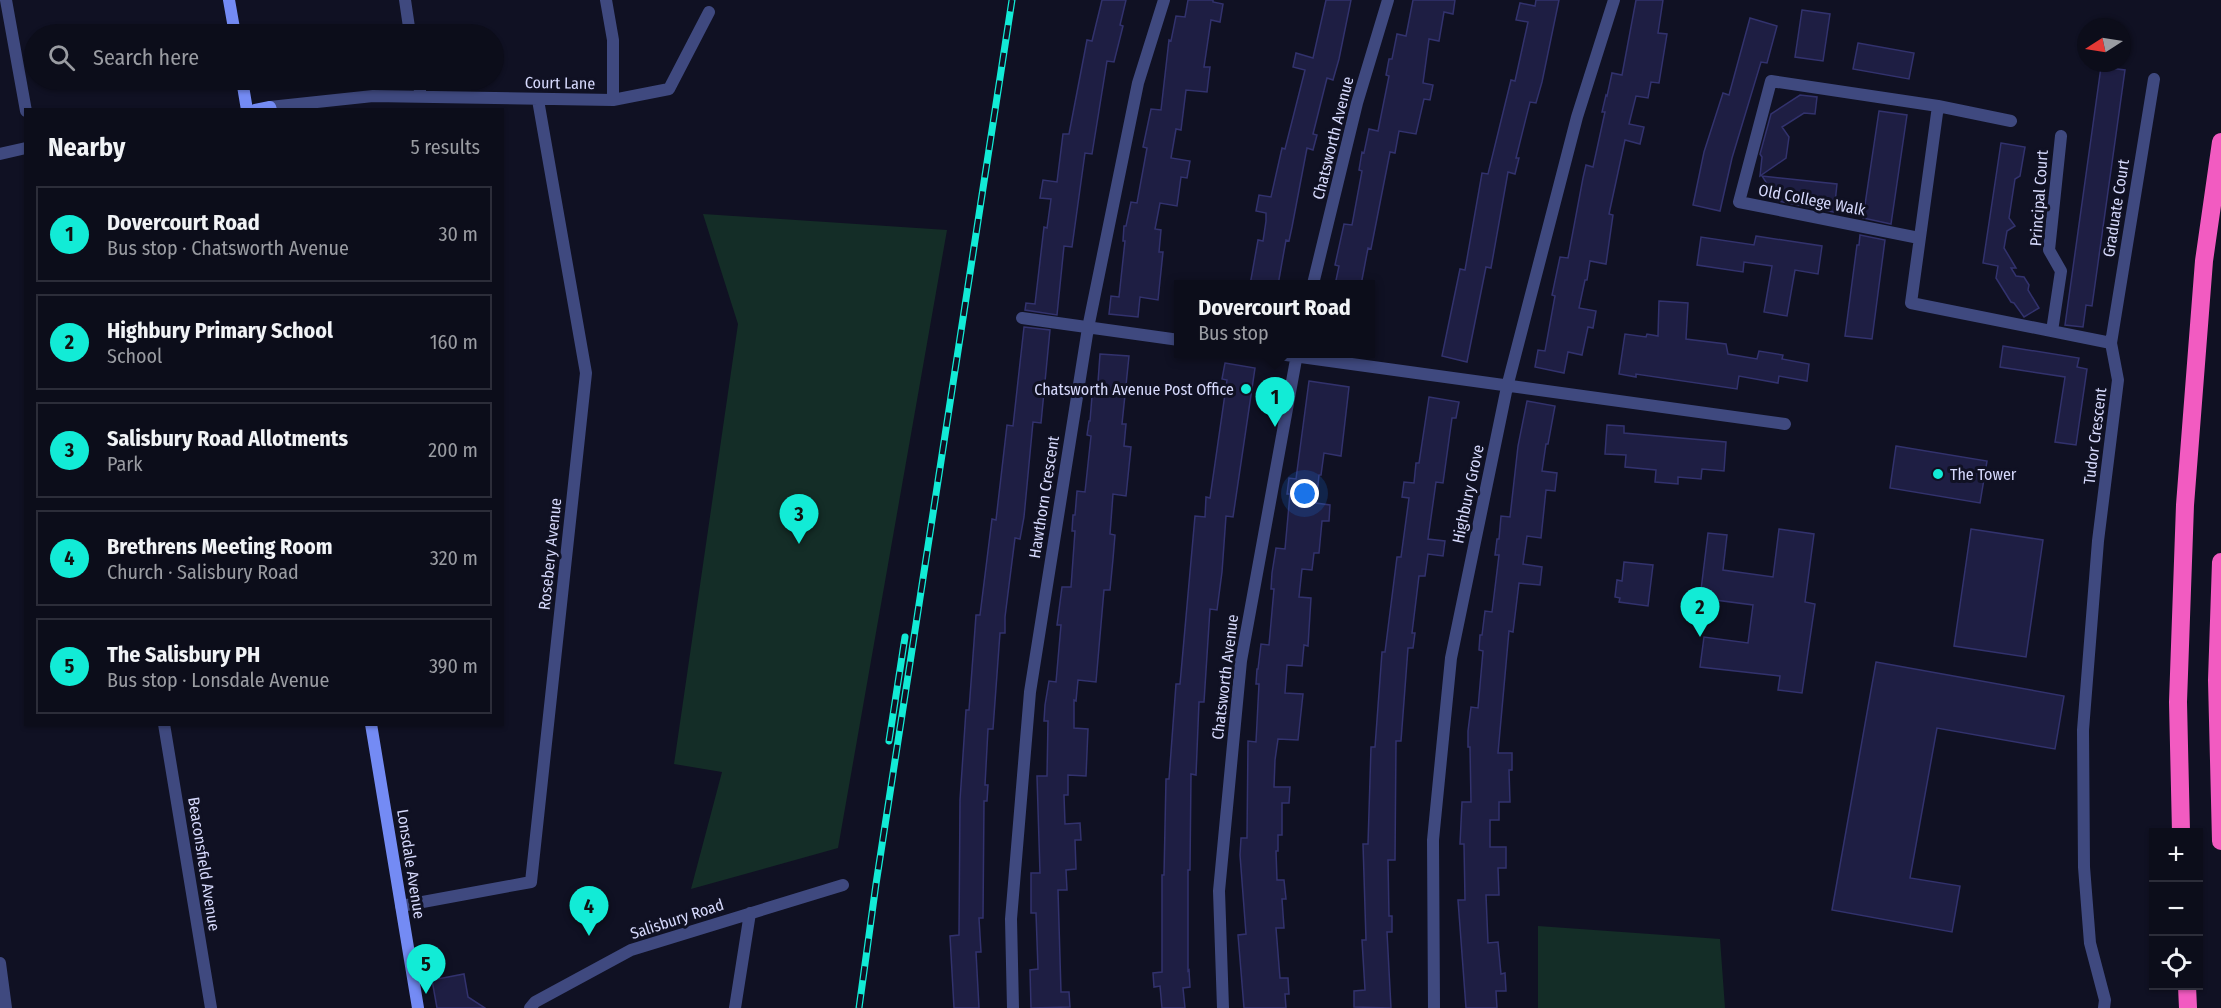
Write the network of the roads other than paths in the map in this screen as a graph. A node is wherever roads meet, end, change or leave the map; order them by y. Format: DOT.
graph roads {
  1 [pos="6,0"];
  2 [pos="229,0"];
  3 [pos="405,0"];
  4 [pos="606,0"];
  5 [pos="1164,0"];
  6 [pos="1388,0"];
  7 [pos="1614,0"];
  8 [pos="710,12"];
  9 [pos="233,24"];
  10 [pos="409,24"];
  11 [pos="2154,79"];
  12 [pos="244,90"];
  13 [pos="420,90"];
  14 [pos="421,96"];
  15 [pos="538,100"];
  16 [pos="613,100"];
  17 [pos="1938,106"];
  18 [pos="25,108"];
  19 [pos="247,108"];
  20 [pos="271,108"];
  21 [pos="2011,122"];
  22 [pos="2061,136"];
  23 [pos="2221,142"];
  24 [pos="24,148"];
  25 [pos="0,154"];
  26 [pos="1919,238"];
  27 [pos="1314,280"];
  28 [pos="1022,318"];
  29 [pos="1088,328"];
  30 [pos="2052,332"];
  31 [pos="1174,339"];
  32 [pos="2111,343"];
  33 [pos="1295,358"];
  34 [pos="1316,358"];
  35 [pos="1507,387"];
  36 [pos="1785,424"];
  37 [pos="2221,562"];
  38 [pos="164,726"];
  39 [pos="371,726"];
  40 [pos="2220,811"];
  41 [pos="2181,828"];
  42 [pos="2221,841"];
  43 [pos="843,885"];
  44 [pos="401,906"];
  45 [pos="750,913"];
  46 [pos="0,963"];
  47 [pos="2182,990"];
  48 [pos="2187,990"];
  49 [pos="6,1008"];
  50 [pos="211,1008"];
  51 [pos="418,1008"];
  52 [pos="530,1008"];
  53 [pos="735,1008"];
  54 [pos="1013,1008"];
  55 [pos="1222,1008"];
  56 [pos="1434,1008"];
  57 [pos="2104,1008"];
  58 [pos="2181,1008"];
  59 [pos="2188,1008"];
  1 -- 18 [label="street"];
  2 -- 9 [label="street"];
  3 -- 10 [label="street"];
  4 -- 16 [label="street"];
  5 -- 29 [label="street, Hawthorn Crescent"];
  6 -- 27 [label="street, Chatsworth Avenue"];
  7 -- 35 [label="street, Highbury Grove"];
  8 -- 16 [label="street, Court Lane"];
  11 -- 32 [label="street, Graduate Court"];
  12 -- 19 [label="street"];
  13 -- 14 [label="street"];
  14 -- 15 [label="street, Court Lane"];
  14 -- 20 [label="street, Court Lane"];
  15 -- 16 [label="street, Court Lane"];
  15 -- 44 [label="street, Rosebery Avenue"];
  17 -- 21 [label="street"];
  17 -- 26 [label="street"];
  17 -- 26 [label="street, Old College Walk"];
  22 -- 30 [label="street, Principal Court"];
  23 -- 41 [label="highway"];
  24 -- 25 [label="street"];
  26 -- 30 [label="street"];
  28 -- 29 [label="street"];
  29 -- 31 [label="street"];
  29 -- 54 [label="street, Hawthorn Crescent"];
  30 -- 32 [label="street"];
  32 -- 57 [label="street, Tudor Crescent"];
  33 -- 55 [label="street, Chatsworth Avenue"];
  34 -- 35 [label="street"];
  35 -- 36 [label="street"];
  35 -- 56 [label="street, Highbury Grove"];
  37 -- 40 [label="highway"];
  38 -- 50 [label="street, Beaconsfield Avenue"];
  39 -- 44 [label="street, Lonsdale Avenue"];
  40 -- 42 [label="highway"];
  43 -- 45 [label="street, Salisbury Road"];
  44 -- 51 [label="street, Lonsdale Avenue"];
  45 -- 52 [label="street, Salisbury Road"];
  45 -- 53 [label="street"];
  46 -- 49 [label="street"];
  47 -- 58 [label="highway"];
  48 -- 59 [label="highway"];
}
